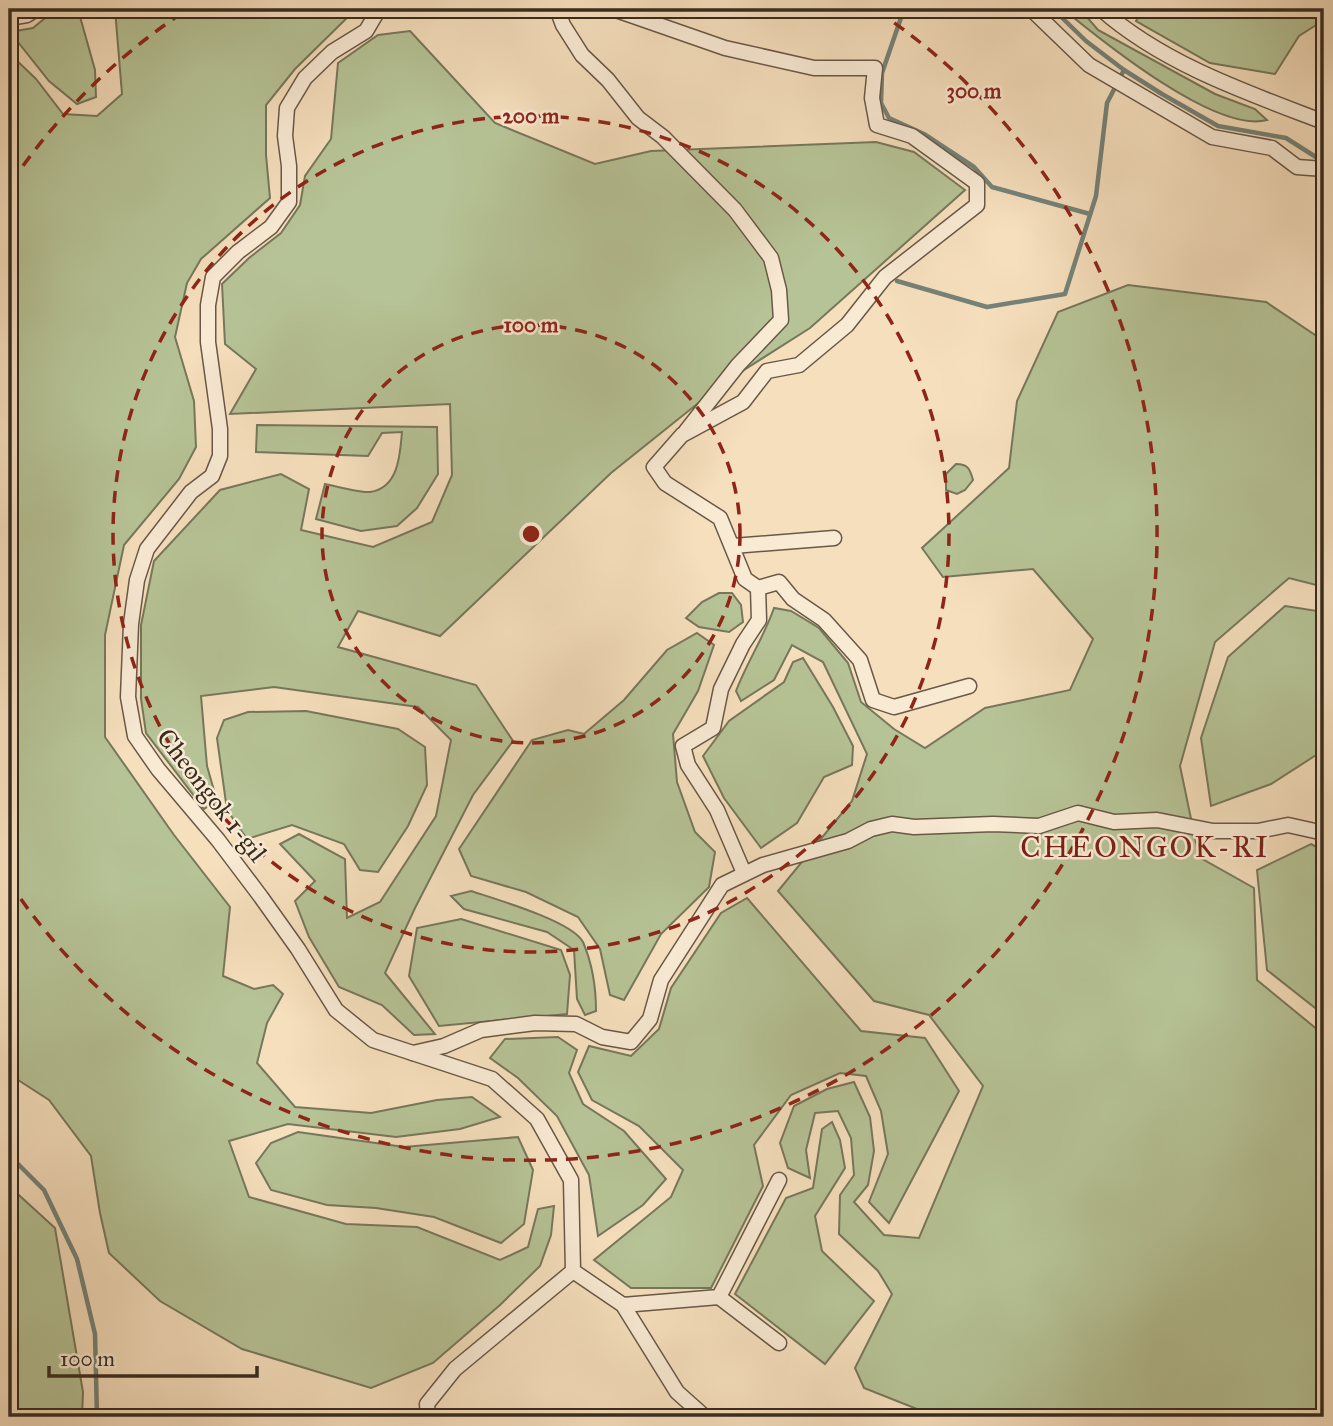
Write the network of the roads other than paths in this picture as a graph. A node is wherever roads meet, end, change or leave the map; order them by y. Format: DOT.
graph roads {
  1 [pos="36,9"];
  2 [pos="379,9"];
  3 [pos="557,9"];
  4 [pos="613,9"];
  5 [pos="1031,9"];
  6 [pos="1101,9"];
  7 [pos="9,18"];
  8 [pos="1324,122"];
  9 [pos="1324,169"];
  10 [pos="682,435"];
  11 [pos="834,538"];
  12 [pos="733,546"];
  13 [pos="758,587"];
  14 [pos="969,686"];
  15 [pos="1324,833"];
  16 [pos="744,873"];
  17 [pos="411,1054"];
  18 [pos="779,1180"];
  19 [pos="573,1271"];
  20 [pos="719,1297"];
  21 [pos="623,1305"];
  22 [pos="779,1343"];
  23 [pos="428,1417"];
  24 [pos="705,1417"];
  1 -- 7 [label="street"];
  2 -- 17 [label="street, Cheongok 1-gil"];
  3 -- 10 [label="street"];
  4 -- 10 [label="street"];
  5 -- 9 [label="street"];
  6 -- 8 [label="street"];
  10 -- 12 [label="street"];
  11 -- 12 [label="street"];
  12 -- 13 [label="street"];
  13 -- 14 [label="street"];
  13 -- 16 [label="street"];
  15 -- 16 [label="street"];
  16 -- 17 [label="street"];
  17 -- 19 [label="street, Cheongok 1-gil"];
  18 -- 20 [label="street"];
  19 -- 21 [label="street"];
  19 -- 23 [label="street"];
  20 -- 21 [label="street"];
  20 -- 22 [label="street"];
  21 -- 24 [label="street"];
}
